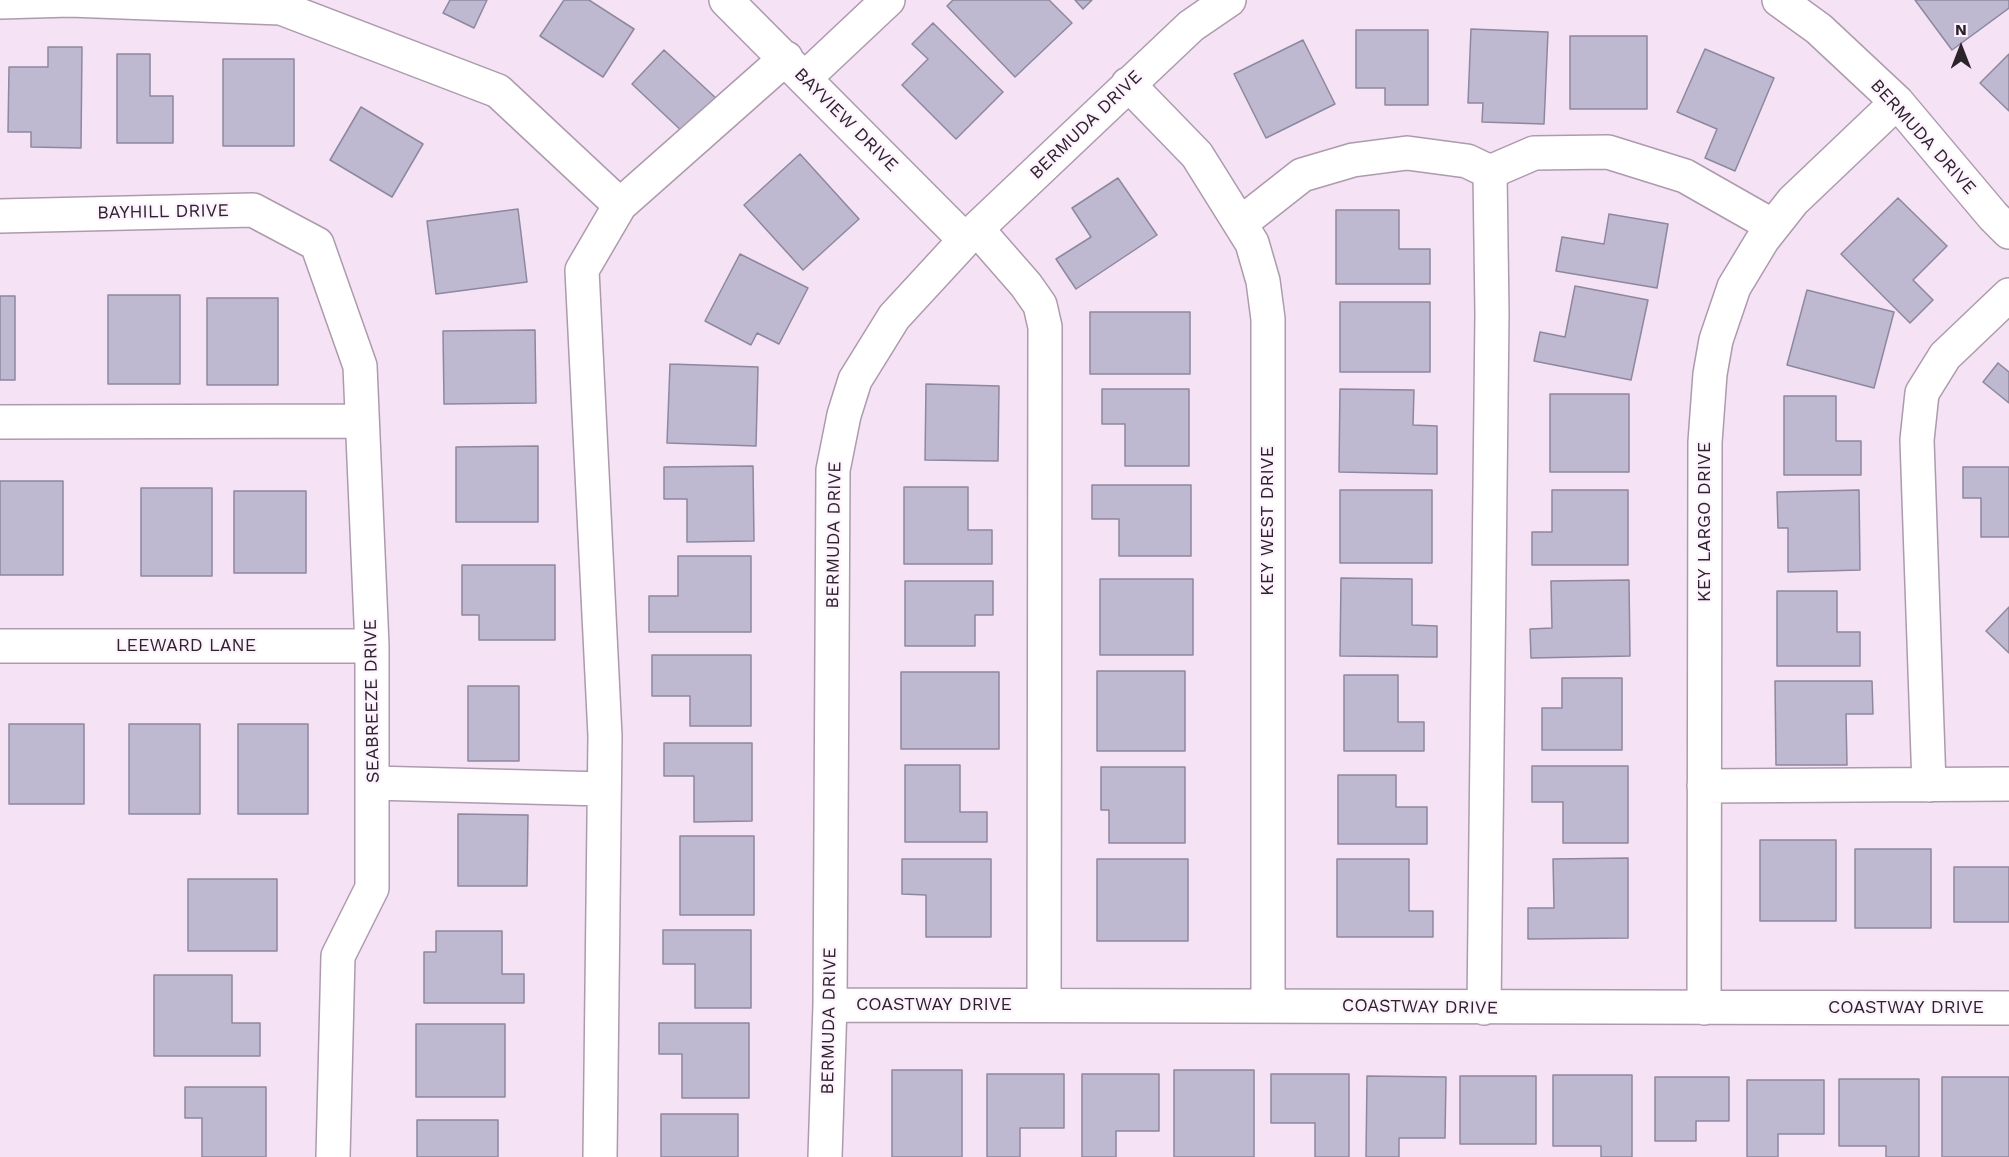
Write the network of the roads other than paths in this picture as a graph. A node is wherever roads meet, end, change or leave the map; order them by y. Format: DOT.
graph roads {
  1 [pos="726,0"];
  2 [pos="888,0"];
  3 [pos="1229,0"];
  4 [pos="1779,0"];
  5 [pos="0,2"];
  6 [pos="1196,10"];
  7 [pos="796,68"];
  8 [pos="1128,84"];
  9 [pos="1897,102"];
  10 [pos="1490,172"];
  11 [pos="620,205"];
  12 [pos="0,216"];
  13 [pos="1241,223"];
  14 [pos="1773,226"];
  15 [pos="2009,232"];
  16 [pos="971,235"];
  17 [pos="317,244"];
  18 [pos="2009,295"];
  19 [pos="362,421"];
  20 [pos="0,422"];
  21 [pos="0,646"];
  22 [pos="372,646"];
  23 [pos="372,783"];
  24 [pos="2009,784"];
  25 [pos="1929,785"];
  26 [pos="1704,786"];
  27 [pos="604,789"];
  28 [pos="830,1005"];
  29 [pos="1044,1005"];
  30 [pos="1268,1005"];
  31 [pos="1484,1008"];
  32 [pos="1704,1008"];
  33 [pos="2009,1008"];
  34 [pos="333,1157"];
  35 [pos="600,1157"];
  36 [pos="825,1157"];
  1 -- 7 [label="street, BAYVIEW DRIVE"];
  2 -- 7 [label="street"];
  3 -- 6 [label="street, BERMUDA DRIVE"];
  4 -- 9 [label="street, BERMUDA DRIVE"];
  5 -- 11 [label="street"];
  6 -- 8 [label="street, BERMUDA DRIVE"];
  7 -- 11 [label="street"];
  7 -- 16 [label="street, BAYVIEW DRIVE"];
  8 -- 13 [label="street, KEY WEST DRIVE"];
  8 -- 16 [label="street, BERMUDA DRIVE"];
  9 -- 14 [label="street, KEY LARGO DRIVE"];
  9 -- 15 [label="street, BERMUDA DRIVE"];
  10 -- 13 [label="street"];
  10 -- 14 [label="street"];
  10 -- 31 [label="street"];
  11 -- 27 [label="street"];
  12 -- 17 [label="street, BAYHILL DRIVE"];
  13 -- 30 [label="street, KEY WEST DRIVE"];
  14 -- 26 [label="street, KEY LARGO DRIVE"];
  16 -- 28 [label="street, BERMUDA DRIVE"];
  16 -- 29 [label="street, BAYVIEW DRIVE"];
  17 -- 19 [label="street, SEABREEZE DRIVE"];
  18 -- 25 [label="street"];
  19 -- 20 [label="street"];
  19 -- 22 [label="street, SEABREEZE DRIVE"];
  21 -- 22 [label="street, LEEWARD LANE"];
  22 -- 23 [label="street, SEABREEZE DRIVE"];
  23 -- 27 [label="street"];
  23 -- 34 [label="street, SEABREEZE DRIVE"];
  24 -- 25 [label="street"];
  25 -- 26 [label="street"];
  26 -- 32 [label="street, KEY LARGO DRIVE"];
  27 -- 35 [label="street"];
  28 -- 29 [label="street, COASTWAY DRIVE"];
  28 -- 36 [label="street, BERMUDA DRIVE"];
  29 -- 30 [label="street, COASTWAY DRIVE"];
  30 -- 31 [label="street, COASTWAY DRIVE"];
  31 -- 32 [label="street, COASTWAY DRIVE"];
  32 -- 33 [label="street, COASTWAY DRIVE"];
}
